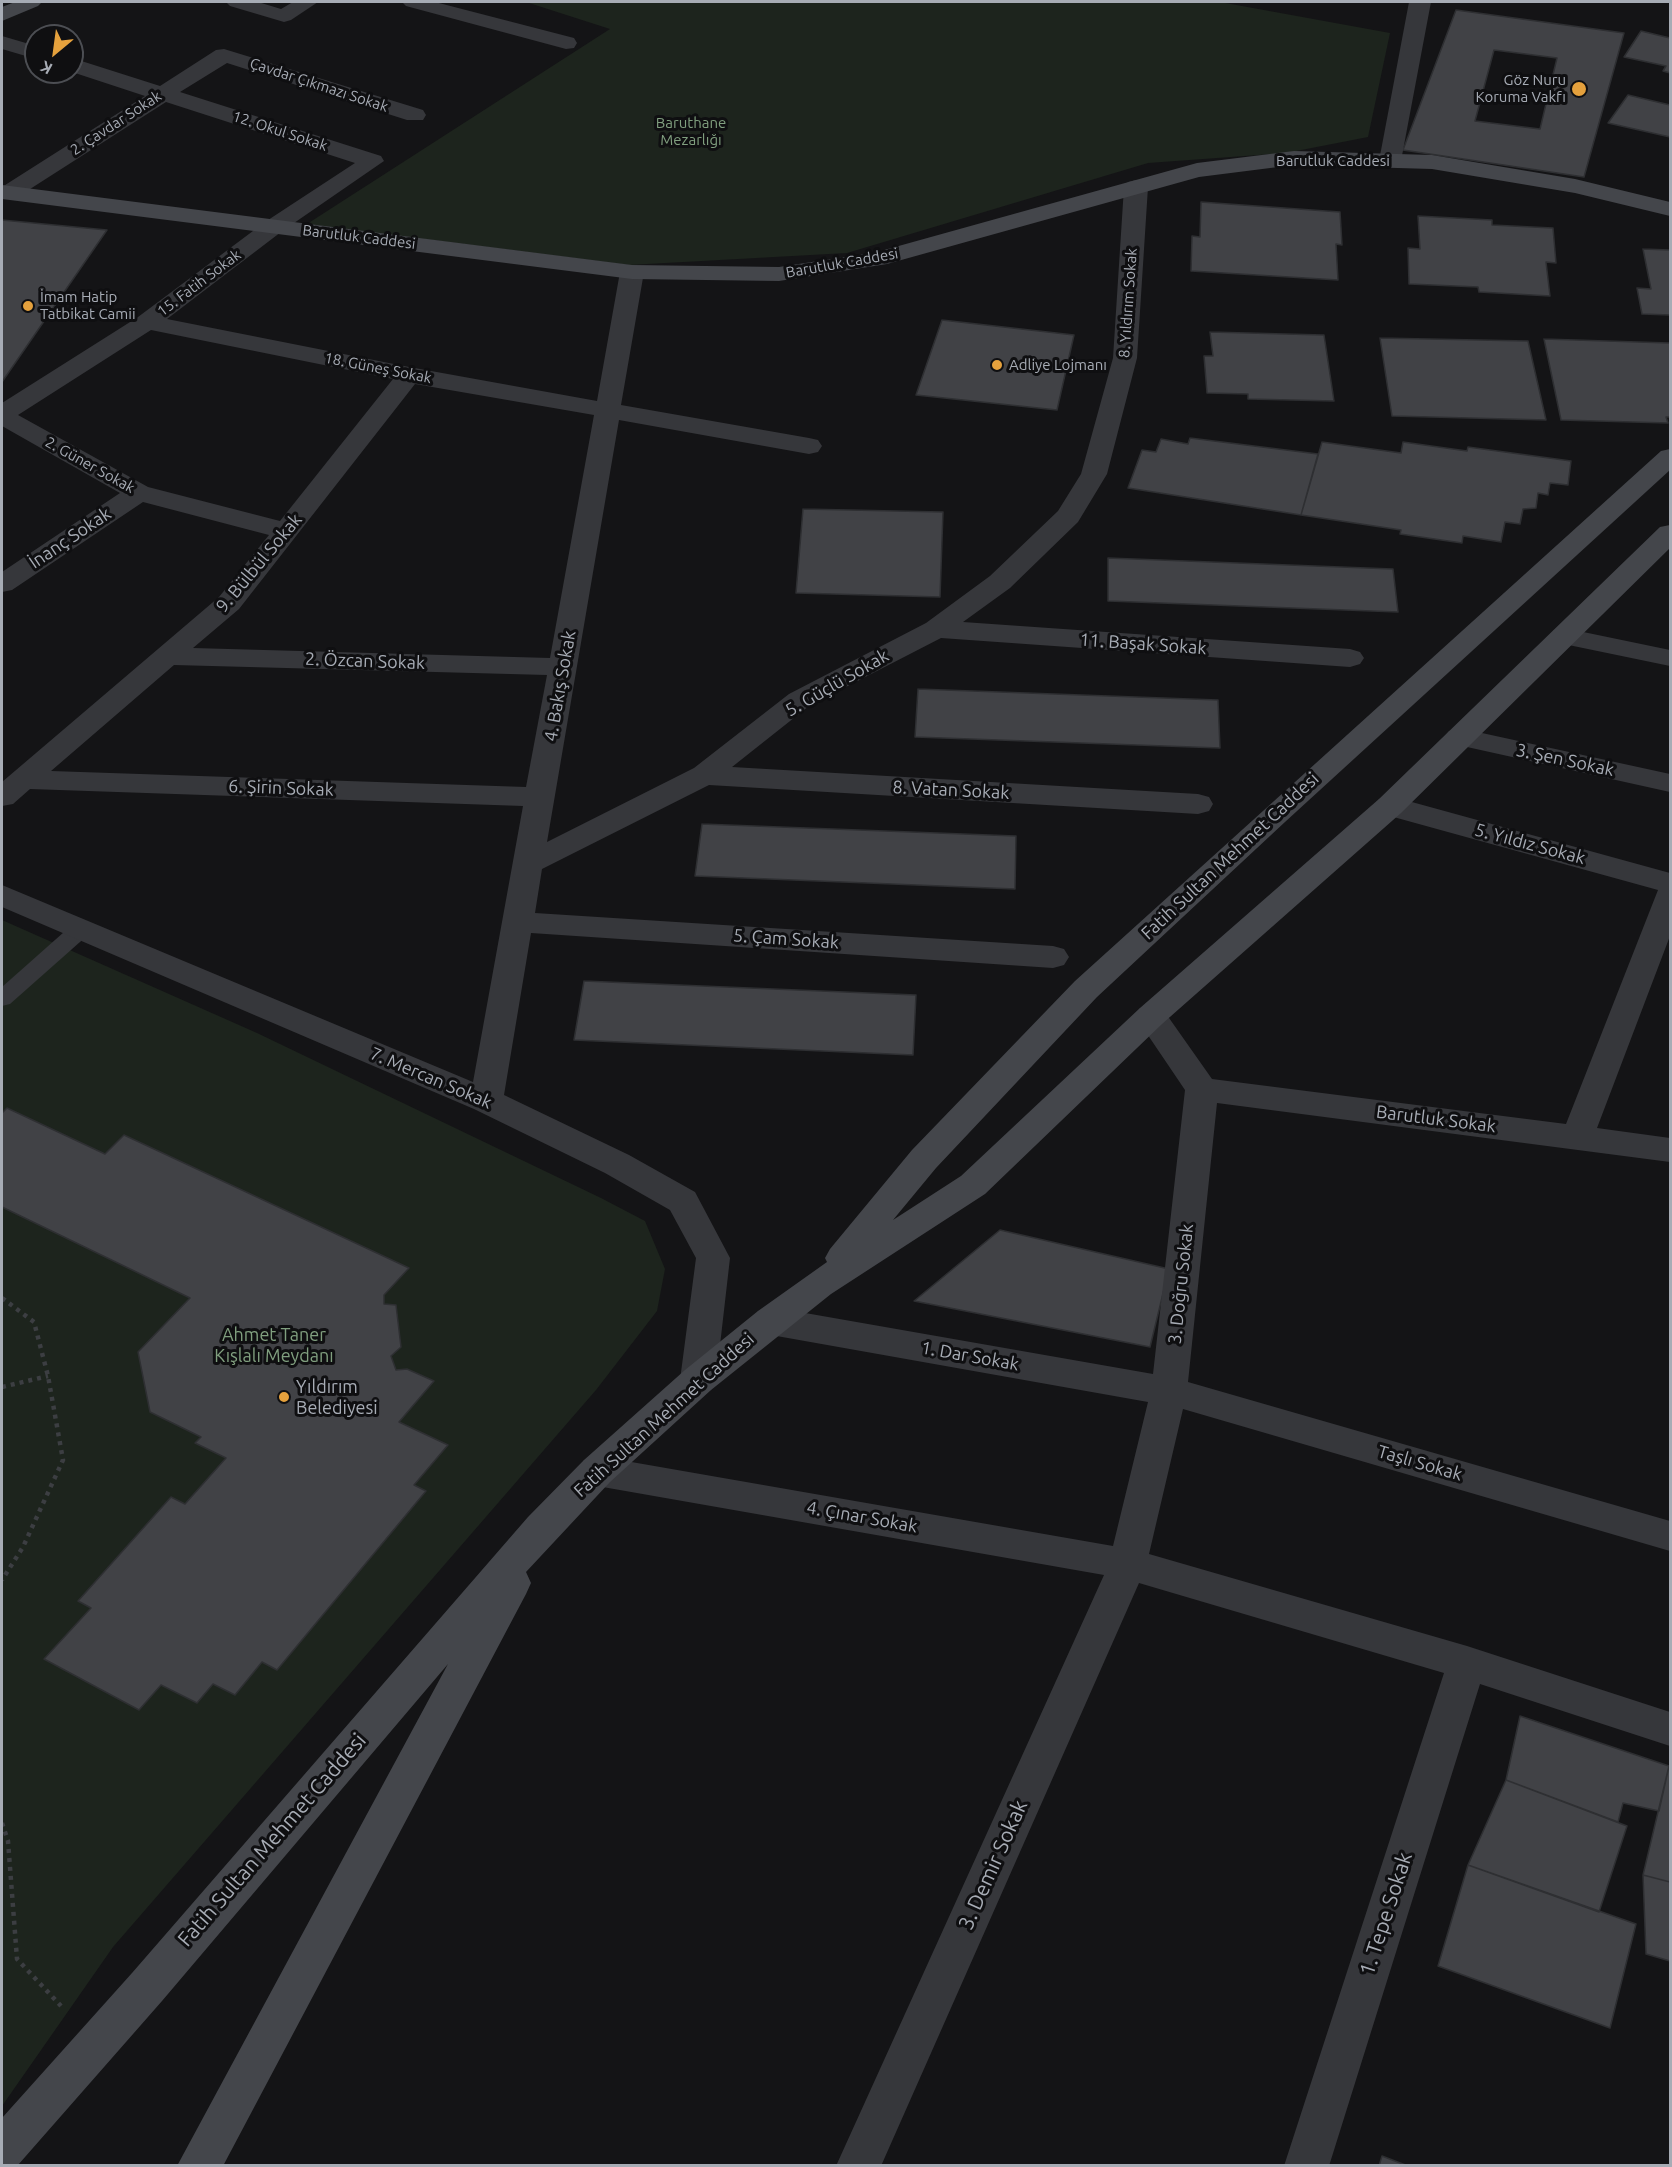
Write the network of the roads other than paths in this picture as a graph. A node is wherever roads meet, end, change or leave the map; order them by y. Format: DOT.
graph roads {
  1 [pos="31,2"];
  2 [pos="237,2"];
  3 [pos="307,2"];
  4 [pos="413,2"];
  5 [pos="1419,2"];
  6 [pos="2,15"];
  7 [pos="2,42"];
  8 [pos="566,43"];
  9 [pos="24,49"];
  10 [pos="224,55"];
  11 [pos="84,69"];
  12 [pos="161,93"];
  13 [pos="414,115"];
  14 [pos="1389,161"];
  15 [pos="1136,187"];
  16 [pos="5,192"];
  17 [pos="1671,209"];
  18 [pos="273,227"];
  19 [pos="632,272"];
  20 [pos="147,322"];
  21 [pos="409,375"];
  22 [pos="609,410"];
  23 [pos="2,415"];
  24 [pos="809,446"];
  25 [pos="1671,457"];
  26 [pos="139,493"];
  27 [pos="1068,516"];
  28 [pos="286,531"];
  29 [pos="1671,533"];
  30 [pos="2,584"];
  31 [pos="936,629"];
  32 [pos="1564,636"];
  33 [pos="167,656"];
  34 [pos="1350,658"];
  35 [pos="1671,658"];
  36 [pos="564,667"];
  37 [pos="1459,737"];
  38 [pos="704,775"];
  39 [pos="1671,783"];
  40 [pos="12,788"];
  41 [pos="540,797"];
  42 [pos="1198,804"];
  43 [pos="1390,806"];
  44 [pos="528,863"];
  45 [pos="1671,883"];
  46 [pos="2,895"];
  47 [pos="1671,896"];
  48 [pos="518,922"];
  49 [pos="81,929"];
  50 [pos="1053,957"];
  51 [pos="2,999"];
  52 [pos="1151,1016"];
  53 [pos="1202,1089"];
  54 [pos="486,1101"];
  55 [pos="1577,1138"];
  56 [pos="1671,1150"];
  57 [pos="819,1285"];
  58 [pos="771,1321"];
  59 [pos="698,1380"];
  60 [pos="1169,1391"];
  61 [pos="597,1471"];
  62 [pos="541,1528"];
  63 [pos="1671,1536"];
  64 [pos="1128,1564"];
  65 [pos="1467,1663"];
  66 [pos="1671,1729"];
  67 [pos="2,2150"];
  68 [pos="199,2166"];
  69 [pos="858,2166"];
  70 [pos="1305,2166"];
  1 -- 6 [label="main road"];
  2 -- 3 [label="street"];
  4 -- 8 [label="street"];
  5 -- 14 [label="street"];
  7 -- 9 [label="street"];
  10 -- 12 [label="street, 2. Çavdar Sokak"];
  10 -- 13 [label="street, Çavdar Çıkmazı Sokak"];
  11 -- 12 [label="street, 12. Okul Sokak"];
  12 -- 16 [label="street, 2. Çavdar Sokak"];
  12 -- 18 [label="street, 12. Okul Sokak"];
  14 -- 15 [label="main road, Barutluk Caddesi"];
  14 -- 17 [label="main road, Barutluk Caddesi"];
  15 -- 19 [label="main road, Barutluk Caddesi"];
  15 -- 27 [label="street, 8. Yıldırım Sokak"];
  16 -- 18 [label="main road, Barutluk Caddesi"];
  18 -- 19 [label="main road, Barutluk Caddesi"];
  18 -- 20 [label="street, 15. Fatih Sokak"];
  19 -- 22 [label="street, 4. Bakış Sokak"];
  20 -- 21 [label="street, 18. Güneş Sokak"];
  20 -- 23 [label="street, 15. Fatih Sokak"];
  21 -- 22 [label="street, 18. Güneş Sokak"];
  21 -- 28 [label="street, 9. Bülbül Sokak"];
  22 -- 24 [label="street, 18. Güneş Sokak"];
  22 -- 36 [label="street, 4. Bakış Sokak"];
  23 -- 26 [label="street, 2. Güner Sokak"];
  25 -- 57 [label="main road, Fatih Sultan Mehmet Caddesi"];
  26 -- 28 [label="street, 2. Güner Sokak"];
  26 -- 30 [label="street, İnanç Sokak"];
  27 -- 31 [label="street, 5. Güçlü Sokak"];
  28 -- 33 [label="street, 9. Bülbül Sokak"];
  29 -- 32 [label="main road, Fatih Sultan Mehmet Caddesi"];
  31 -- 34 [label="street, 11. Başak Sokak"];
  31 -- 38 [label="street, 5. Güçlü Sokak"];
  32 -- 35 [label="street"];
  32 -- 37 [label="main road, Fatih Sultan Mehmet Caddesi"];
  33 -- 36 [label="street, 2. Özcan Sokak"];
  33 -- 40 [label="street, 9. Bülbül Sokak"];
  36 -- 41 [label="street, 4. Bakış Sokak"];
  37 -- 39 [label="street, 3. Şen Sokak"];
  37 -- 43 [label="main road, Fatih Sultan Mehmet Caddesi"];
  38 -- 42 [label="street, 8. Vatan Sokak"];
  38 -- 44 [label="street, 5. Güçlü Sokak"];
  40 -- 41 [label="street, 6. Şirin Sokak"];
  41 -- 44 [label="street, 4. Bakış Sokak"];
  43 -- 45 [label="street, 5. Yıldız Sokak"];
  43 -- 52 [label="main road, Fatih Sultan Mehmet Caddesi"];
  44 -- 48 [label="street, 4. Bakış Sokak"];
  46 -- 49 [label="street, 7. Mercan Sokak"];
  47 -- 55 [label="street"];
  48 -- 50 [label="street, 5. Çam Sokak"];
  48 -- 54 [label="street, 4. Bakış Sokak"];
  49 -- 51 [label="lane"];
  49 -- 54 [label="street, 7. Mercan Sokak"];
  52 -- 53 [label="street"];
  52 -- 57 [label="main road, Fatih Sultan Mehmet Caddesi"];
  53 -- 55 [label="street, Barutluk Sokak"];
  53 -- 60 [label="street, 3. Doğru Sokak"];
  54 -- 59 [label="street, 7. Mercan Sokak"];
  55 -- 56 [label="street, Barutluk Sokak"];
  57 -- 58 [label="main road, Fatih Sultan Mehmet Caddesi"];
  58 -- 59 [label="main road, Fatih Sultan Mehmet Caddesi"];
  58 -- 60 [label="street, 1. Dar Sokak"];
  59 -- 61 [label="main road, Fatih Sultan Mehmet Caddesi"];
  60 -- 63 [label="street, Taşlı Sokak"];
  60 -- 64 [label="street, 3. Doğru Sokak"];
  61 -- 62 [label="main road, Fatih Sultan Mehmet Caddesi"];
  61 -- 64 [label="street, 4. Çınar Sokak"];
  62 -- 67 [label="main road, Fatih Sultan Mehmet Caddesi"];
  62 -- 68 [label="main road, Fatih Sultan Mehmet Caddesi"];
  64 -- 65 [label="street"];
  64 -- 69 [label="street, 3. Demir Sokak"];
  65 -- 66 [label="street"];
  65 -- 70 [label="street, 1. Tepe Sokak"];
}
